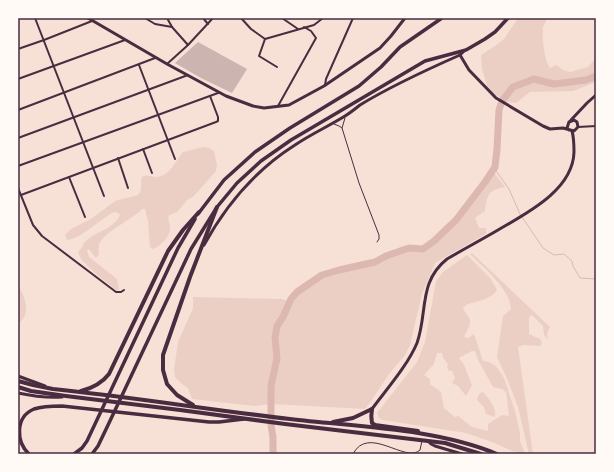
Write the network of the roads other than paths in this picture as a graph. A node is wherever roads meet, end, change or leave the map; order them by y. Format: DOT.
graph roads {
  1 [pos="35,18"];
  2 [pos="88,18"];
  3 [pos="145,18"];
  4 [pos="167,18"];
  5 [pos="203,18"];
  6 [pos="213,18"];
  7 [pos="240,18"];
  8 [pos="282,18"];
  9 [pos="323,18"];
  10 [pos="353,18"];
  11 [pos="405,18"];
  12 [pos="442,18"];
  13 [pos="508,18"];
  14 [pos="92,20"];
  15 [pos="208,24"];
  16 [pos="172,27"];
  17 [pos="304,27"];
  18 [pos="298,29"];
  19 [pos="126,39"];
  20 [pos="265,39"];
  21 [pos="44,40"];
  22 [pos="188,45"];
  23 [pos="18,48"];
  24 [pos="466,50"];
  25 [pos="460,55"];
  26 [pos="156,58"];
  27 [pos="167,64"];
  28 [pos="139,65"];
  29 [pos="53,66"];
  30 [pos="277,67"];
  31 [pos="188,75"];
  32 [pos="18,79"];
  33 [pos="324,86"];
  34 [pos="148,90"];
  35 [pos="219,92"];
  36 [pos="64,93"];
  37 [pos="596,95"];
  38 [pos="210,96"];
  39 [pos="278,106"];
  40 [pos="18,110"];
  41 [pos="578,113"];
  42 [pos="158,115"];
  43 [pos="346,115"];
  44 [pos="74,118"];
  45 [pos="571,120"];
  46 [pos="331,124"];
  47 [pos="567,125"];
  48 [pos="577,126"];
  49 [pos="596,126"];
  50 [pos="342,128"];
  51 [pos="563,128"];
  52 [pos="570,131"];
  53 [pos="18,138"];
  54 [pos="168,140"];
  55 [pos="574,140"];
  56 [pos="82,142"];
  57 [pos="143,149"];
  58 [pos="118,158"];
  59 [pos="175,159"];
  60 [pos="18,166"];
  61 [pos="93,168"];
  62 [pos="152,173"];
  63 [pos="69,177"];
  64 [pos="18,188"];
  65 [pos="128,188"];
  66 [pos="21,195"];
  67 [pos="104,196"];
  68 [pos="217,207"];
  69 [pos="199,212"];
  70 [pos="85,217"];
  71 [pos="377,242"];
  72 [pos="198,255"];
  73 [pos="124,290"];
  74 [pos="18,376"];
  75 [pos="18,381"];
  76 [pos="18,387"];
  77 [pos="53,389"];
  78 [pos="73,391"];
  79 [pos="18,393"];
  80 [pos="66,396"];
  81 [pos="203,408"];
  82 [pos="372,409"];
  83 [pos="246,419"];
  84 [pos="326,423"];
  85 [pos="446,438"];
  86 [pos="423,440"];
  87 [pos="428,441"];
  88 [pos="29,454"];
  89 [pos="74,454"];
  90 [pos="92,454"];
  91 [pos="353,454"];
  92 [pos="462,454"];
  93 [pos="481,454"];
  94 [pos="498,454"];
  1 -- 21 [label="street"];
  2 -- 14 [label="street"];
  3 -- 16 [label="street"];
  4 -- 16 [label="street"];
  5 -- 15 [label="street"];
  6 -- 15 [label="street"];
  7 -- 20 [label="street"];
  8 -- 18 [label="street"];
  9 -- 17 [label="street"];
  10 -- 33 [label="street"];
  11 -- 33 [label="street"];
  12 -- 69 [label="main road"];
  13 -- 24 [label="main road"];
  14 -- 19 [label="street"];
  14 -- 21 [label="street"];
  15 -- 22 [label="street"];
  16 -- 22 [label="street"];
  17 -- 18 [label="street"];
  17 -- 39 [label="street"];
  18 -- 20 [label="street"];
  19 -- 26 [label="street"];
  19 -- 29 [label="street"];
  20 -- 30 [label="street"];
  21 -- 23 [label="street"];
  21 -- 29 [label="street"];
  22 -- 27 [label="street"];
  24 -- 25 [label="street"];
  24 -- 68 [label="main road"];
  25 -- 43 [label="street"];
  25 -- 51 [label="street"];
  26 -- 27 [label="street"];
  26 -- 28 [label="street"];
  27 -- 31 [label="street"];
  28 -- 34 [label="street"];
  28 -- 36 [label="street"];
  29 -- 32 [label="street"];
  29 -- 36 [label="street"];
  31 -- 34 [label="street"];
  31 -- 35 [label="street"];
  33 -- 39 [label="street"];
  34 -- 42 [label="street"];
  34 -- 44 [label="street"];
  35 -- 38 [label="street"];
  35 -- 39 [label="street"];
  36 -- 40 [label="street"];
  36 -- 44 [label="street"];
  37 -- 41 [label="street"];
  38 -- 42 [label="street"];
  38 -- 54 [label="street"];
  41 -- 45 [label="street"];
  41 -- 48 [label="street"];
  42 -- 54 [label="street"];
  42 -- 56 [label="street"];
  43 -- 46 [label="street"];
  43 -- 50 [label="lane"];
  44 -- 53 [label="street"];
  44 -- 56 [label="street"];
  45 -- 47 [label="street"];
  45 -- 48 [label="street"];
  46 -- 50 [label="lane"];
  46 -- 72 [label="street"];
  47 -- 51 [label="street"];
  47 -- 52 [label="street"];
  48 -- 49 [label="street"];
  48 -- 52 [label="street"];
  48 -- 55 [label="street"];
  50 -- 71 [label="lane"];
  51 -- 52 [label="street"];
  52 -- 55 [label="street"];
  54 -- 57 [label="street"];
  54 -- 59 [label="street"];
  55 -- 82 [label="street"];
  56 -- 60 [label="street"];
  56 -- 61 [label="street"];
  57 -- 58 [label="street"];
  57 -- 62 [label="street"];
  58 -- 61 [label="street"];
  58 -- 65 [label="street"];
  61 -- 63 [label="street"];
  61 -- 67 [label="street"];
  63 -- 66 [label="street"];
  63 -- 70 [label="street"];
  64 -- 66 [label="street"];
  66 -- 73 [label="street"];
  68 -- 72 [label="highway"];
  68 -- 90 [label="main road"];
  69 -- 78 [label="highway"];
  69 -- 89 [label="main road"];
  72 -- 81 [label="highway"];
  74 -- 77 [label="street"];
  75 -- 77 [label="highway"];
  76 -- 80 [label="highway"];
  77 -- 78 [label="highway"];
  78 -- 81 [label="highway"];
  79 -- 80 [label="street"];
  80 -- 83 [label="highway"];
  81 -- 84 [label="highway"];
  82 -- 84 [label="highway"];
  82 -- 85 [label="highway"];
  83 -- 86 [label="highway"];
  83 -- 88 [label="main road"];
  84 -- 85 [label="highway"];
  85 -- 94 [label="highway"];
  86 -- 87 [label="highway"];
  86 -- 91 [label="lane"];
  87 -- 92 [label="street"];
  87 -- 93 [label="highway"];
}
